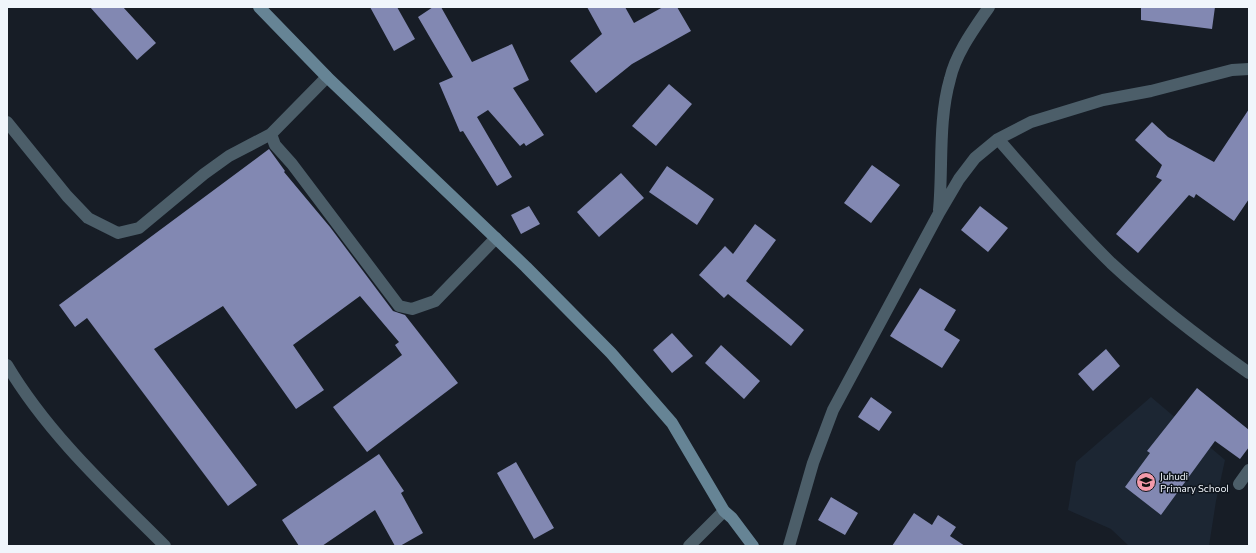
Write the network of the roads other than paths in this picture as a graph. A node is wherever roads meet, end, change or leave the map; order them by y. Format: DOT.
graph roads {
  1 [pos="258,7"];
  2 [pos="989,7"];
  3 [pos="1249,69"];
  4 [pos="327,77"];
  5 [pos="7,122"];
  6 [pos="271,134"];
  7 [pos="998,139"];
  8 [pos="939,213"];
  9 [pos="496,238"];
  10 [pos="7,365"];
  11 [pos="1249,373"];
  12 [pos="1249,470"];
  13 [pos="1239,484"];
  14 [pos="724,511"];
  15 [pos="165,546"];
  16 [pos="689,546"];
  17 [pos="753,546"];
  18 [pos="789,546"];
  1 -- 4 [label="street"];
  2 -- 8 [label="street"];
  3 -- 7 [label="street"];
  4 -- 6 [label="street"];
  4 -- 9 [label="street"];
  5 -- 6 [label="street"];
  6 -- 9 [label="street"];
  7 -- 8 [label="street"];
  7 -- 11 [label="street"];
  8 -- 18 [label="street"];
  9 -- 14 [label="street"];
  10 -- 15 [label="street"];
  12 -- 13 [label="street"];
  14 -- 16 [label="street"];
  14 -- 17 [label="street"];
}
